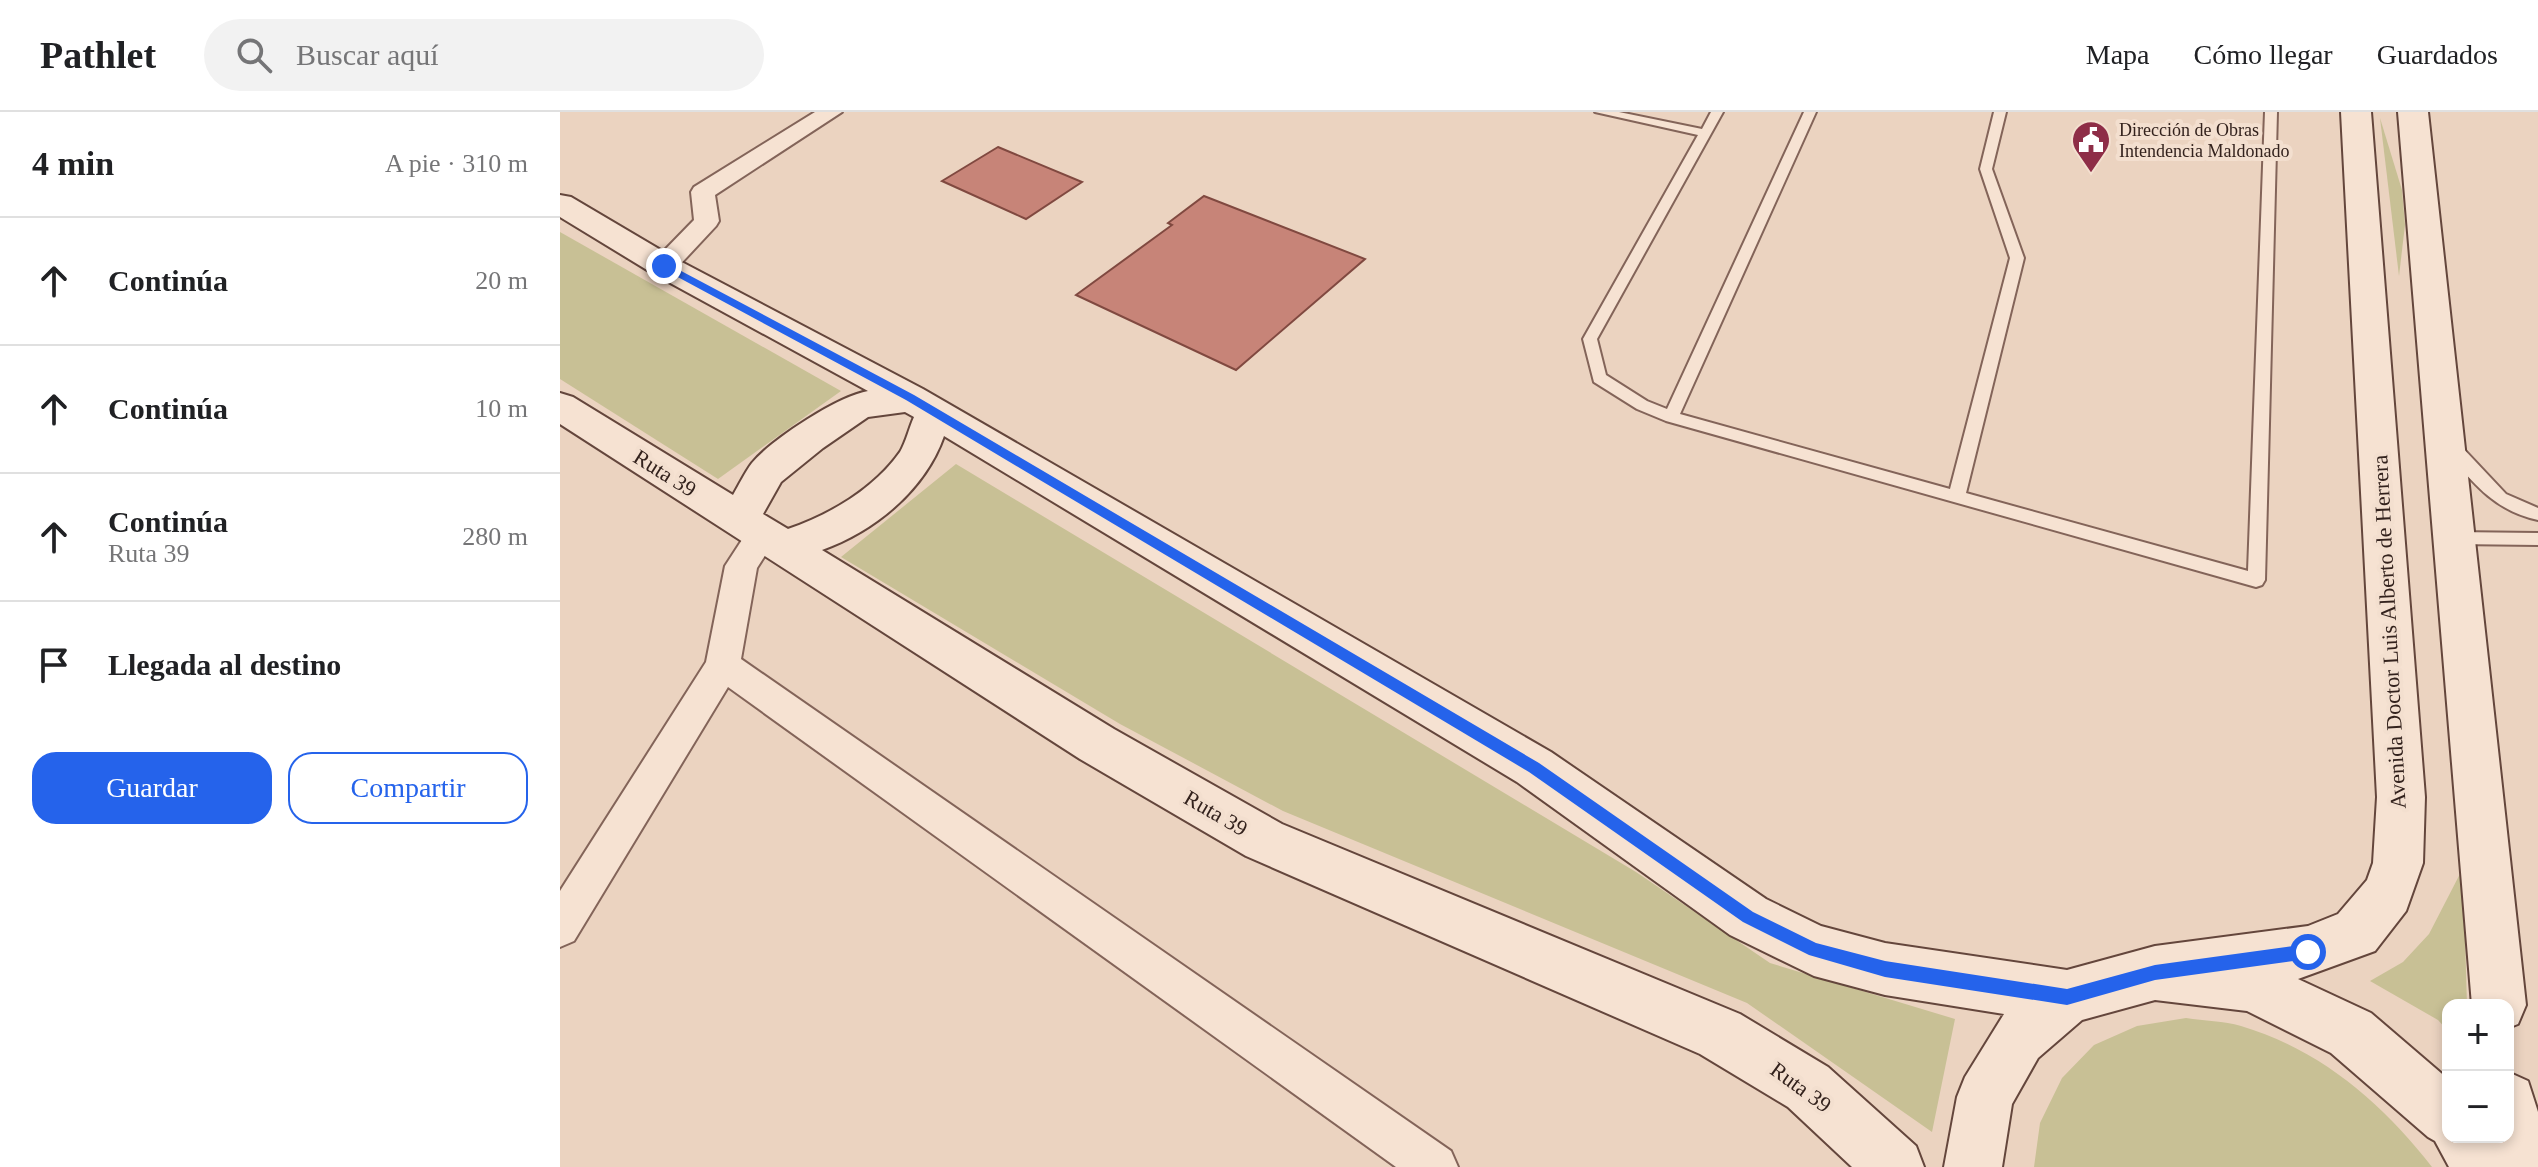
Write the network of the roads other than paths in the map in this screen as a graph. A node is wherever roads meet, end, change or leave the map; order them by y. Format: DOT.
graph roads {
  1 [pos="831,112"];
  2 [pos="1601,112"];
  3 [pos="1717,112"];
  4 [pos="1810,112"];
  5 [pos="2000,112"];
  6 [pos="2271,112"];
  7 [pos="2356,112"];
  8 [pos="2413,112"];
  9 [pos="1705,133"];
  10 [pos="560,204"];
  11 [pos="664,266"];
  12 [pos="560,406"];
  13 [pos="922,406"];
  14 [pos="1671,417"];
  15 [pos="2445,440"];
  16 [pos="1957,495"];
  17 [pos="2538,514"];
  18 [pos="761,534"];
  19 [pos="2454,538"];
  20 [pos="2538,539"];
  21 [pos="723,665"];
  22 [pos="560,927"];
  23 [pos="2155,973"];
  24 [pos="2067,997"];
  25 [pos="2498,999"];
  26 [pos="2442,1112"];
  27 [pos="2467,1143"];
  28 [pos="2513,1143"];
  29 [pos="1435,1167"];
  30 [pos="1895,1167"];
  31 [pos="1973,1167"];
  32 [pos="2484,1167"];
  33 [pos="2516,1167"];
  1 -- 11 [label="street"];
  2 -- 9 [label="lane"];
  3 -- 9 [label="lane"];
  4 -- 14 [label="lane"];
  5 -- 16 [label="lane"];
  6 -- 16 [label="lane"];
  7 -- 23 [label="main road, Avenida Doctor Luis Alberto de Herrera"];
  8 -- 15 [label="main road"];
  9 -- 14 [label="lane"];
  10 -- 11 [label="main road"];
  11 -- 13 [label="main road"];
  12 -- 18 [label="main road, Ruta 39"];
  13 -- 18 [label="main road"];
  13 -- 18 [label="main road"];
  13 -- 24 [label="main road"];
  14 -- 16 [label="lane"];
  15 -- 17 [label="lane"];
  15 -- 19 [label="main road"];
  18 -- 21 [label="street"];
  18 -- 30 [label="main road, Ruta 39"];
  19 -- 20 [label="lane"];
  19 -- 25 [label="main road"];
  21 -- 22 [label="street"];
  21 -- 29 [label="street"];
  23 -- 24 [label="main road"];
  23 -- 26 [label="main road"];
  24 -- 31 [label="main road"];
  27 -- 32 [label="main road"];
  28 -- 33 [label="main road"];
}
